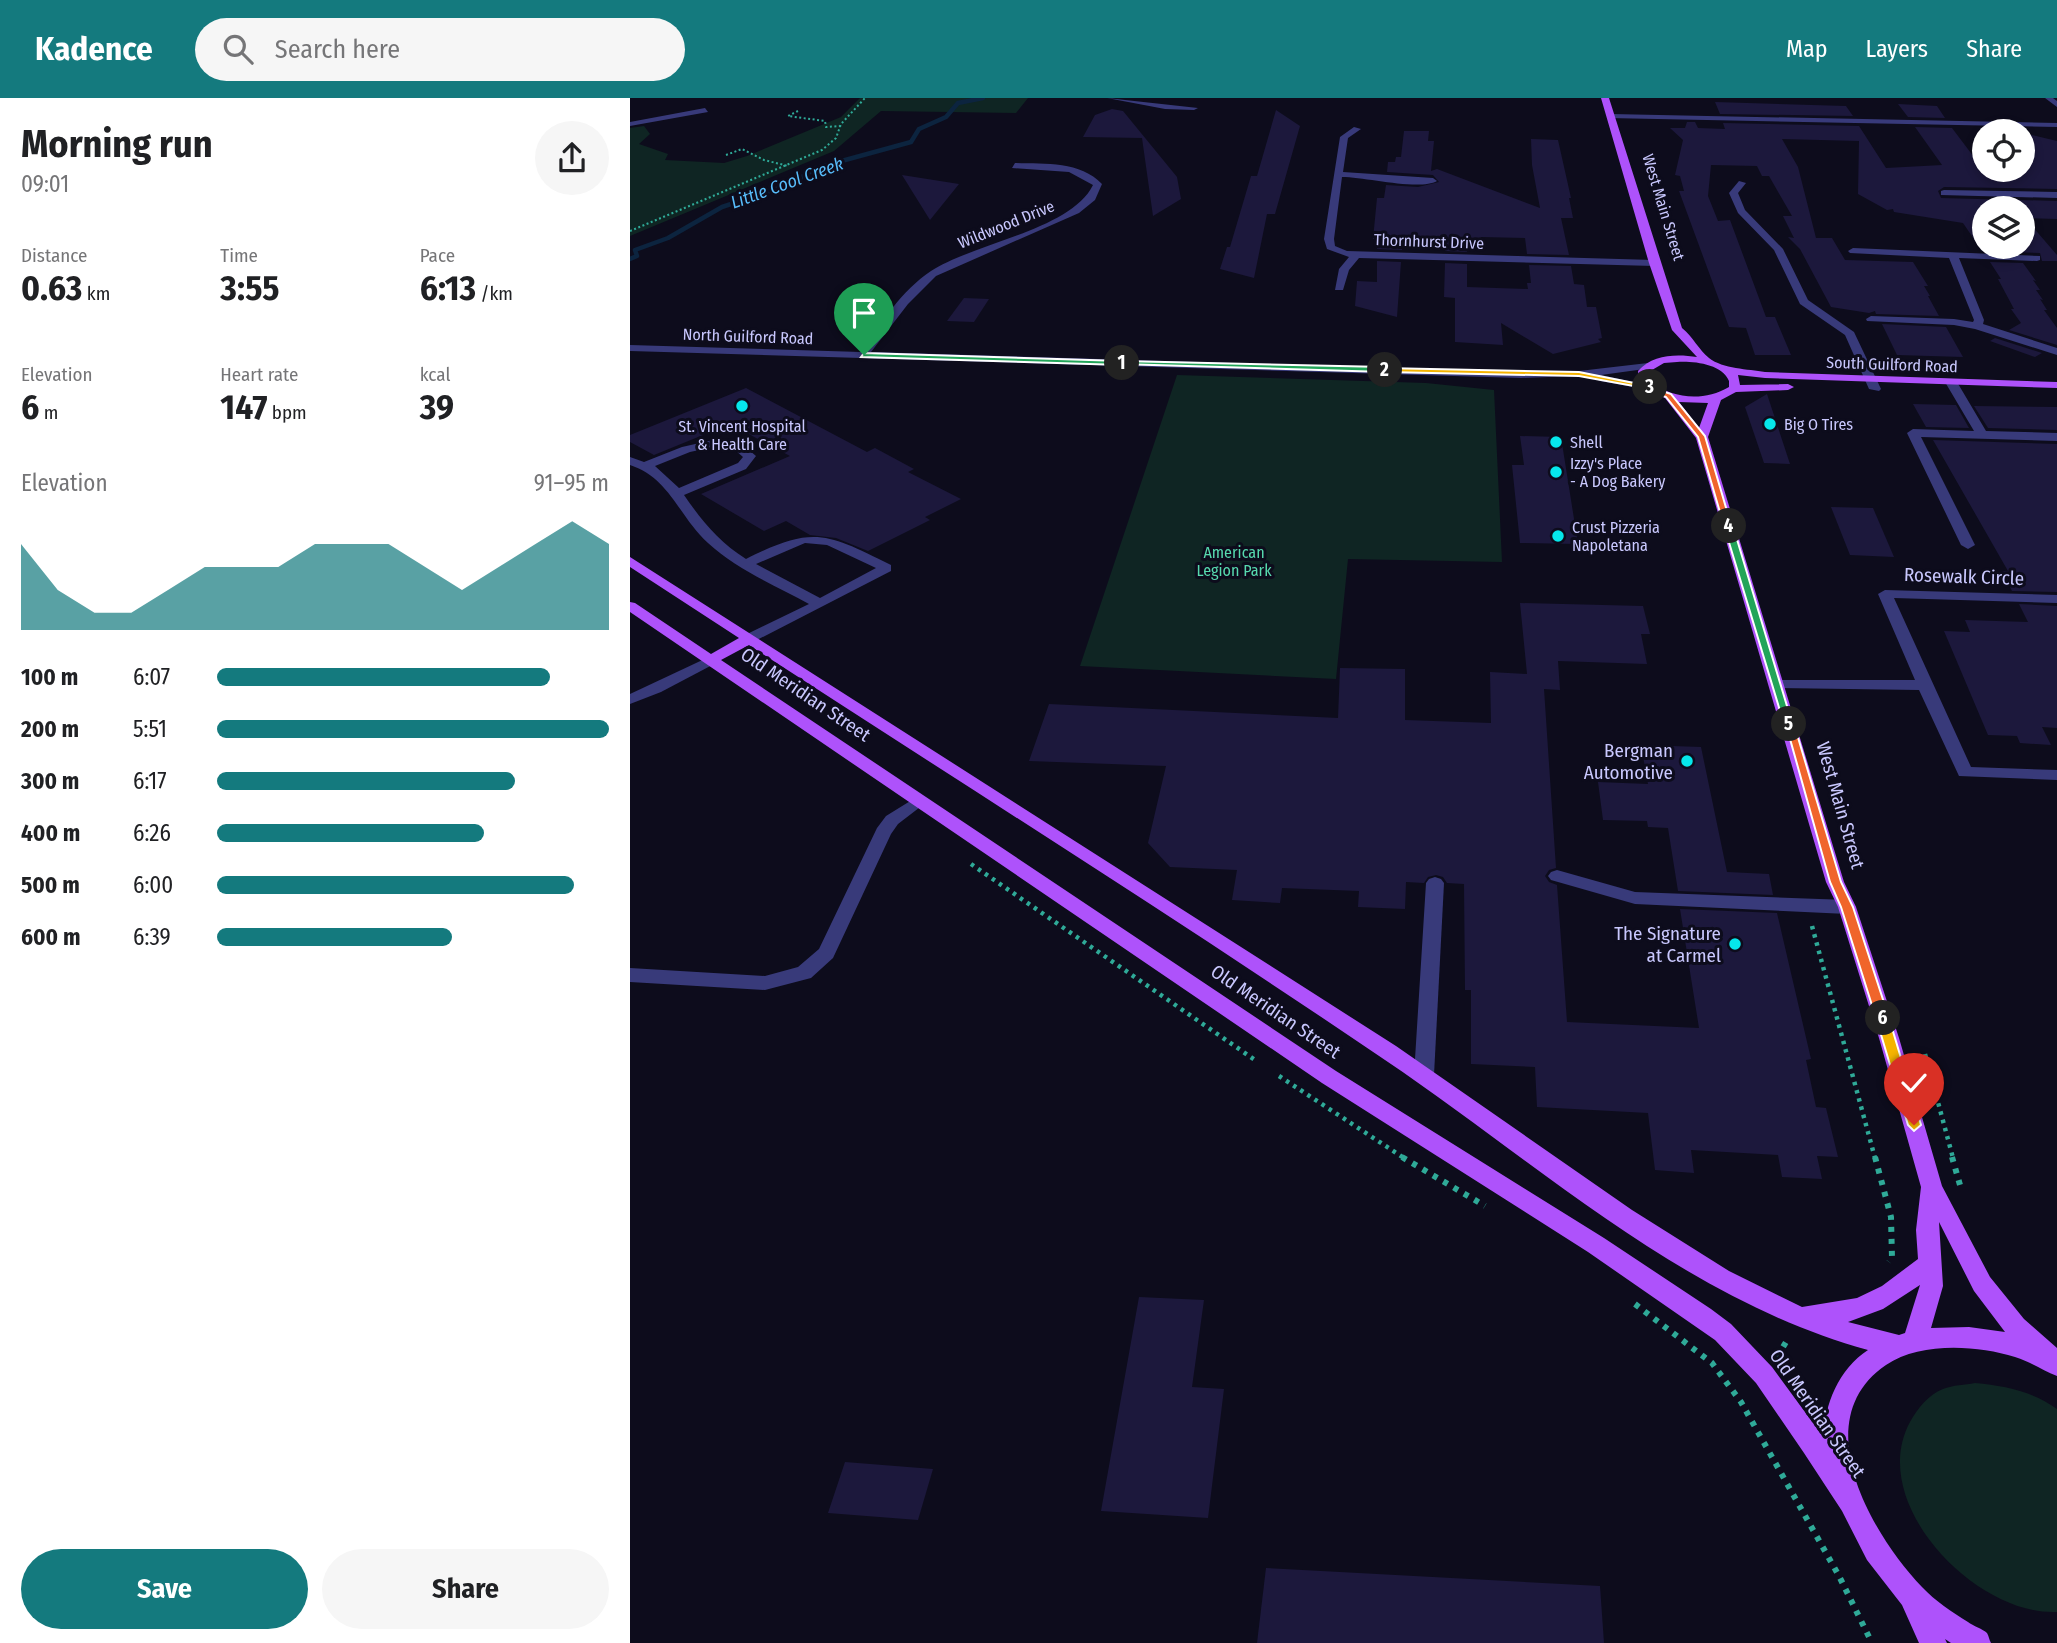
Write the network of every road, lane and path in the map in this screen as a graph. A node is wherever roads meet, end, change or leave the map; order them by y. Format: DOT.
graph roads {
  1 [pos="865,98"];
  2 [pos="1111,98"];
  3 [pos="1605,98"];
  4 [pos="2049,98"];
  5 [pos="2057,105"];
  6 [pos="1194,108"];
  7 [pos="705,110"];
  8 [pos="798,111"];
  9 [pos="1611,116"];
  10 [pos="630,124"];
  11 [pos="2057,125"];
  12 [pos="841,126"];
  13 [pos="1357,130"];
  14 [pos="726,155"];
  15 [pos="789,166"];
  16 [pos="1016,166"];
  17 [pos="1338,174"];
  18 [pos="1433,181"];
  19 [pos="1742,183"];
  20 [pos="1944,193"];
  21 [pos="2057,195"];
  22 [pos="630,231"];
  23 [pos="1853,251"];
  24 [pos="1356,255"];
  25 [pos="1954,257"];
  26 [pos="2037,258"];
  27 [pos="1654,264"];
  28 [pos="1339,288"];
  29 [pos="1871,319"];
  30 [pos="1977,326"];
  31 [pos="1677,330"];
  32 [pos="630,348"];
  33 [pos="2057,352"];
  34 [pos="864,355"];
  35 [pos="1661,361"];
  36 [pos="1706,361"];
  37 [pos="1648,366"];
  38 [pos="1727,370"];
  39 [pos="1579,374"];
  40 [pos="1873,384"];
  41 [pos="2057,385"];
  42 [pos="1650,387"];
  43 [pos="1954,387"];
  44 [pos="1734,389"];
  45 [pos="2057,394"];
  46 [pos="1668,396"];
  47 [pos="1716,398"];
  48 [pos="1982,435"];
  49 [pos="1702,436"];
  50 [pos="2057,437"];
  51 [pos="630,461"];
  52 [pos="647,465"];
  53 [pos="678,493"];
  54 [pos="1968,545"];
  55 [pos="630,561"];
  56 [pos="748,564"];
  57 [pos="2057,599"];
  58 [pos="820,604"];
  59 [pos="630,606"];
  60 [pos="750,638"];
  61 [pos="711,660"];
  62 [pos="1777,685"];
  63 [pos="1924,685"];
  64 [pos="630,699"];
  65 [pos="2057,775"];
  66 [pos="920,801"];
  67 [pos="1557,876"];
  68 [pos="1435,883"];
  69 [pos="1806,905"];
  70 [pos="1847,907"];
  71 [pos="630,975"];
  72 [pos="1925,1054"];
  73 [pos="1424,1075"];
  74 [pos="1279,1076"];
  75 [pos="1932,1187"];
  76 [pos="1964,1197"];
  77 [pos="1488,1207"];
  78 [pos="1892,1258"];
  79 [pos="1932,1262"];
  80 [pos="1632,1301"];
  81 [pos="1798,1316"];
  82 [pos="1906,1345"];
  83 [pos="2057,1364"];
  84 [pos="1764,1375"];
  85 [pos="1741,1402"];
  86 [pos="1849,1501"];
  87 [pos="1911,1595"];
  88 [pos="1872,1643"];
  89 [pos="1933,1643"];
  90 [pos="1977,1643"];
  1 -- 12 [label="path"];
  2 -- 6 [label="street"];
  3 -- 9 [label="main road, West Main Street"];
  4 -- 5 [label="street"];
  7 -- 10 [label="street"];
  8 -- 12 [label="path"];
  9 -- 11 [label="street"];
  9 -- 27 [label="main road, West Main Street"];
  12 -- 15 [label="path"];
  13 -- 17 [label="street, Thornhurst Drive"];
  14 -- 15 [label="path"];
  15 -- 22 [label="path"];
  16 -- 34 [label="street, Wildwood Drive"];
  17 -- 18 [label="street"];
  17 -- 24 [label="street, Thornhurst Drive"];
  19 -- 40 [label="street"];
  20 -- 21 [label="street"];
  23 -- 25 [label="street"];
  24 -- 27 [label="street, Thornhurst Drive"];
  24 -- 28 [label="street"];
  25 -- 26 [label="street"];
  25 -- 30 [label="street"];
  27 -- 31 [label="main road, West Main Street"];
  29 -- 30 [label="street"];
  30 -- 33 [label="street"];
  31 -- 35 [label="main road"];
  31 -- 36 [label="main road, West Main Street"];
  32 -- 34 [label="street, North Guilford Road"];
  34 -- 39 [label="street, North Guilford Road"];
  35 -- 36 [label="main road"];
  35 -- 37 [label="main road"];
  36 -- 38 [label="main road, South Guilford Road"];
  37 -- 39 [label="street, North Guilford Road"];
  37 -- 42 [label="main road"];
  38 -- 40 [label="main road, South Guilford Road"];
  38 -- 44 [label="main road"];
  39 -- 42 [label="street, North Guilford Road"];
  40 -- 43 [label="main road, South Guilford Road"];
  40 -- 44 [label="main road, South Guilford Road"];
  41 -- 43 [label="main road, South Guilford Road"];
  42 -- 46 [label="main road"];
  43 -- 45 [label="main road, South Guilford Road"];
  43 -- 48 [label="street"];
  44 -- 47 [label="main road"];
  46 -- 47 [label="main road"];
  46 -- 49 [label="main road, West Main Street"];
  47 -- 49 [label="main road"];
  48 -- 50 [label="street"];
  48 -- 54 [label="street"];
  49 -- 62 [label="main road, West Main Street"];
  51 -- 52 [label="street"];
  52 -- 53 [label="street"];
  52 -- 53 [label="street"];
  53 -- 56 [label="street"];
  55 -- 60 [label="main road, Old Meridian Street"];
  56 -- 58 [label="street"];
  56 -- 58 [label="street"];
  57 -- 63 [label="street, Rosewalk Circle"];
  58 -- 60 [label="street"];
  59 -- 61 [label="main road, Old Meridian Street"];
  60 -- 61 [label="main road"];
  60 -- 73 [label="main road, Old Meridian Street"];
  61 -- 64 [label="street"];
  61 -- 66 [label="main road, Old Meridian Street"];
  62 -- 63 [label="street"];
  62 -- 70 [label="main road, West Main Street"];
  63 -- 65 [label="street, Rosewalk Circle"];
  66 -- 71 [label="street"];
  66 -- 84 [label="main road, Old Meridian Street"];
  67 -- 69 [label="street"];
  68 -- 73 [label="street"];
  69 -- 70 [label="street"];
  69 -- 78 [label="path"];
  70 -- 75 [label="main road, West Main Street"];
  72 -- 76 [label="path"];
  73 -- 81 [label="main road, Old Meridian Street"];
  74 -- 77 [label="path"];
  75 -- 79 [label="main road, West Main Street"];
  75 -- 83 [label="main road, West Main Street"];
  79 -- 81 [label="main road"];
  79 -- 82 [label="main road, West Main Street"];
  80 -- 85 [label="path"];
  81 -- 82 [label="main road, Old Meridian Street"];
  81 -- 84 [label="path"];
  82 -- 83 [label="main road"];
  82 -- 86 [label="main road"];
  84 -- 85 [label="path"];
  84 -- 86 [label="main road, Old Meridian Street"];
  85 -- 88 [label="path"];
  86 -- 87 [label="main road"];
  87 -- 89 [label="main road"];
  87 -- 90 [label="main road"];
}
